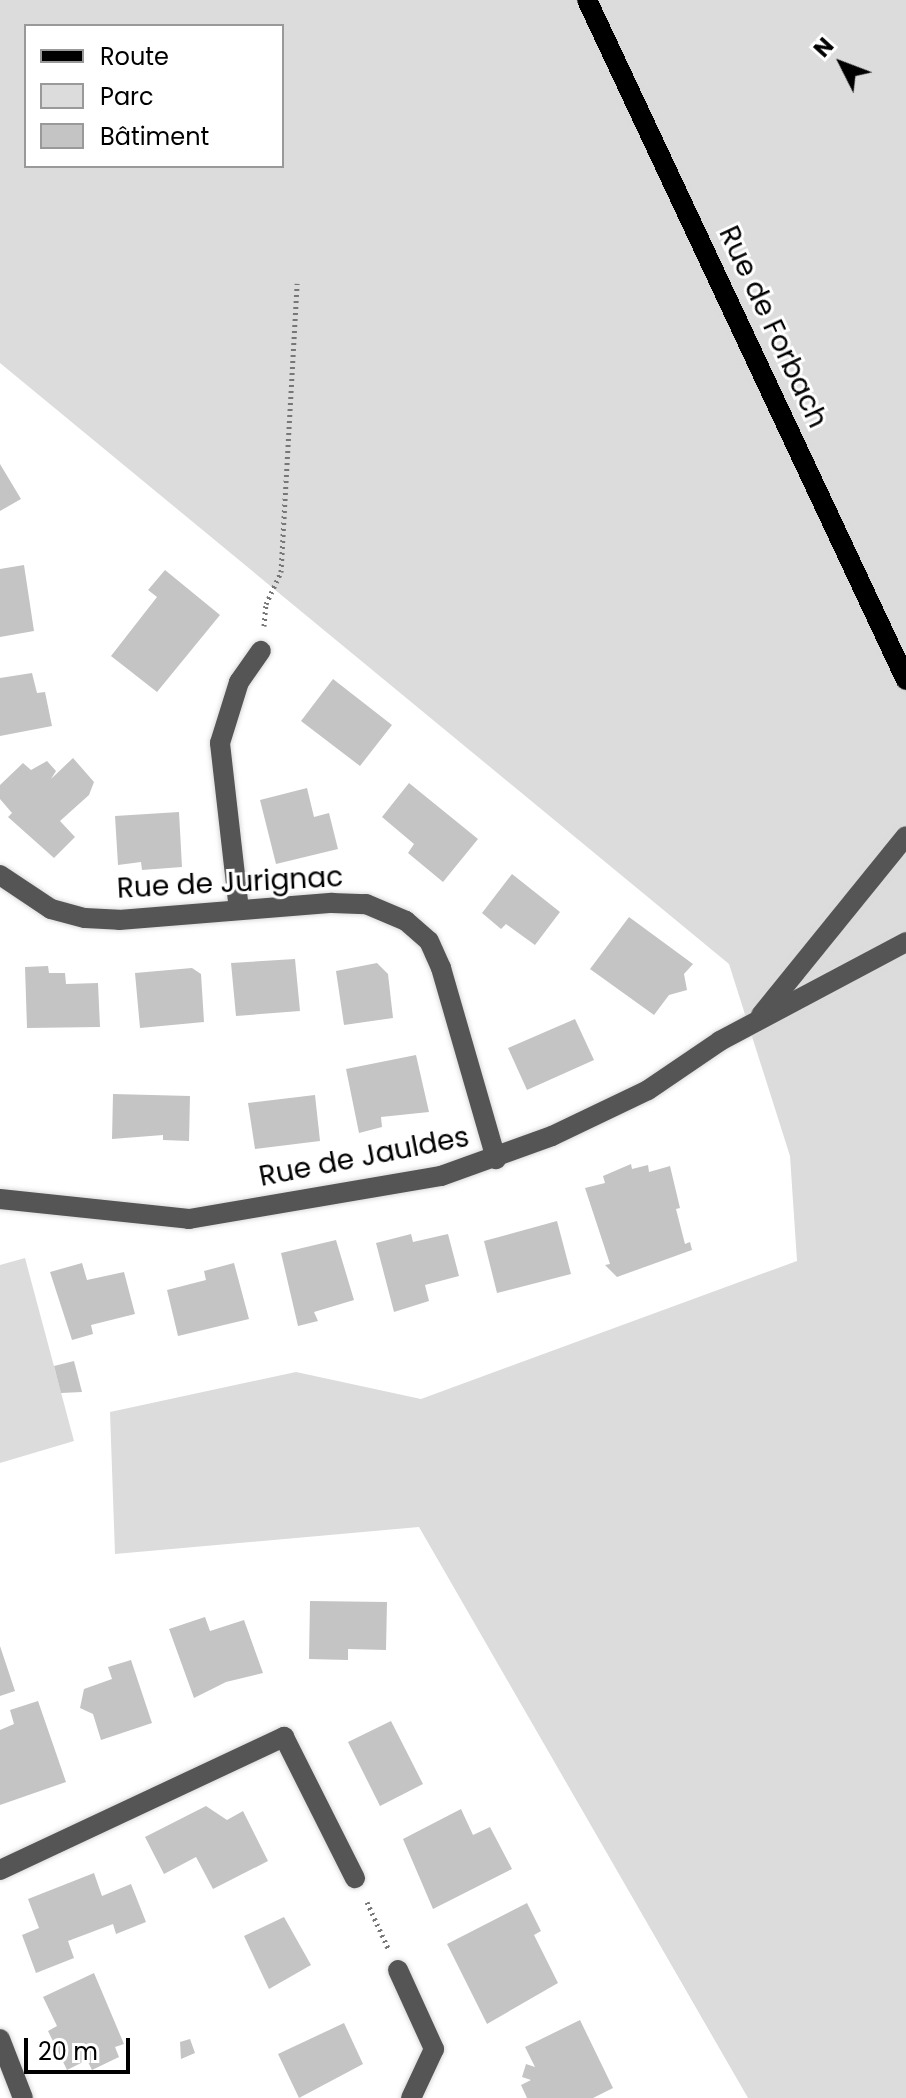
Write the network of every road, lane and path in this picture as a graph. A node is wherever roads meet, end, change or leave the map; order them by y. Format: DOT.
graph roads {
  1 [pos="587,0"];
  2 [pos="297,283"];
  3 [pos="261,651"];
  4 [pos="906,680"];
  5 [pos="906,836"];
  6 [pos="0,875"];
  7 [pos="239,910"];
  8 [pos="906,942"];
  9 [pos="754,1024"];
  10 [pos="496,1159"];
  11 [pos="0,1199"];
  12 [pos="0,1870"];
  13 [pos="355,1878"];
  14 [pos="398,1970"];
  15 [pos="0,2039"];
  16 [pos="23,2098"];
  17 [pos="411,2098"];
  1 -- 4 [label="main road, Rue de Forbach"];
  2 -- 3 [label="path"];
  3 -- 7 [label="street"];
  5 -- 9 [label="street, Rue de Jauldes"];
  6 -- 7 [label="street, Rue de Jurignac"];
  7 -- 10 [label="street, Rue de Jurignac"];
  8 -- 9 [label="street, Rue de Jauldes"];
  9 -- 10 [label="street, Rue de Jauldes"];
  10 -- 11 [label="street, Rue de Jauldes"];
  12 -- 13 [label="street"];
  13 -- 14 [label="path"];
  14 -- 17 [label="street"];
  15 -- 16 [label="street"];
}
